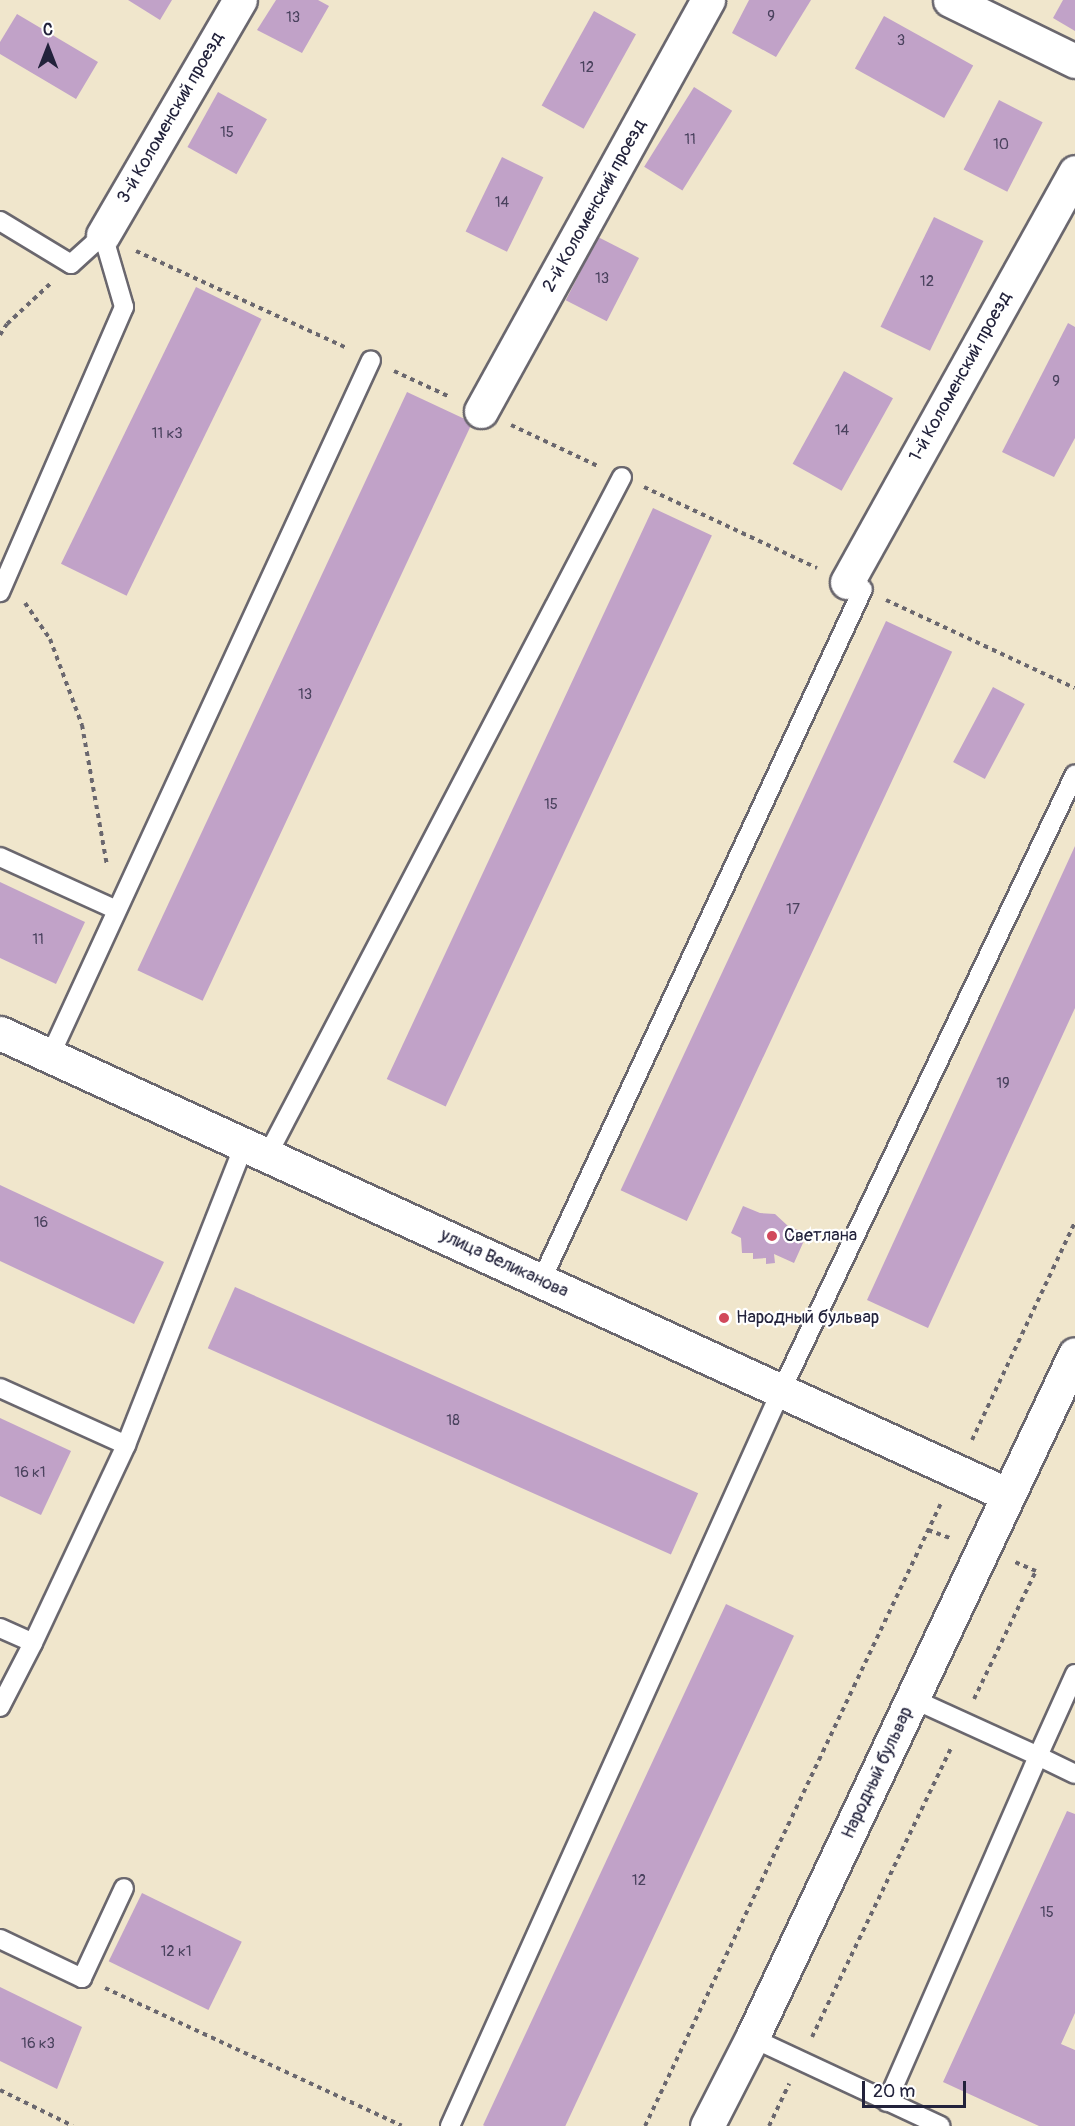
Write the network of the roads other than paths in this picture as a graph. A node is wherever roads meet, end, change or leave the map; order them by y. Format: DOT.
graph roads {
  1 [pos="240,0"];
  2 [pos="708,0"];
  3 [pos="950,0"];
  4 [pos="1075,61"];
  5 [pos="1075,172"];
  6 [pos="0,221"];
  7 [pos="103,235"];
  8 [pos="371,360"];
  9 [pos="481,411"];
  10 [pos="622,477"];
  11 [pos="4,584"];
  12 [pos="855,586"];
  13 [pos="1075,774"];
  14 [pos="0,857"];
  15 [pos="117,910"];
  16 [pos="0,1033"];
  17 [pos="50,1056"];
  18 [pos="256,1150"];
  19 [pos="541,1281"];
  20 [pos="1075,1354"];
  21 [pos="0,1388"];
  22 [pos="781,1391"];
  23 [pos="126,1445"];
  24 [pos="1008,1495"];
  25 [pos="0,1628"];
  26 [pos="33,1643"];
  27 [pos="1075,1674"];
  28 [pos="913,1700"];
  29 [pos="0,1707"];
  30 [pos="1038,1756"];
  31 [pos="1075,1774"];
  32 [pos="124,1888"];
  33 [pos="0,1939"];
  34 [pos="752,2038"];
  35 [pos="887,2102"];
  36 [pos="450,2126"];
  37 [pos="707,2126"];
  38 [pos="941,2126"];
  1 -- 7 [label="street, 3-й Коломенский проезд"];
  2 -- 9 [label="street, 2-й Коломенский проезд"];
  3 -- 4 [label="street"];
  5 -- 12 [label="street, 1-й Коломенский проезд"];
  6 -- 7 [label="lane"];
  7 -- 11 [label="lane"];
  8 -- 15 [label="lane"];
  10 -- 18 [label="lane"];
  12 -- 19 [label="lane"];
  13 -- 22 [label="lane"];
  14 -- 15 [label="lane"];
  15 -- 17 [label="lane"];
  16 -- 17 [label="street, улица Великанова"];
  17 -- 18 [label="street, улица Великанова"];
  18 -- 19 [label="street, улица Великанова"];
  18 -- 23 [label="lane"];
  19 -- 22 [label="street, улица Великанова"];
  20 -- 24 [label="street, Народный бульвар"];
  21 -- 23 [label="lane"];
  22 -- 24 [label="street, улица Великанова"];
  22 -- 36 [label="lane"];
  23 -- 26 [label="lane"];
  24 -- 28 [label="street, Народный бульвар"];
  25 -- 26 [label="lane"];
  26 -- 29 [label="lane"];
  27 -- 30 [label="lane"];
  28 -- 30 [label="lane"];
  28 -- 34 [label="street, Народный бульвар"];
  30 -- 31 [label="lane"];
  30 -- 35 [label="lane"];
  32 -- 33 [label="lane"];
  34 -- 35 [label="lane"];
  34 -- 37 [label="street, Народный бульвар"];
  35 -- 38 [label="lane"];
}
